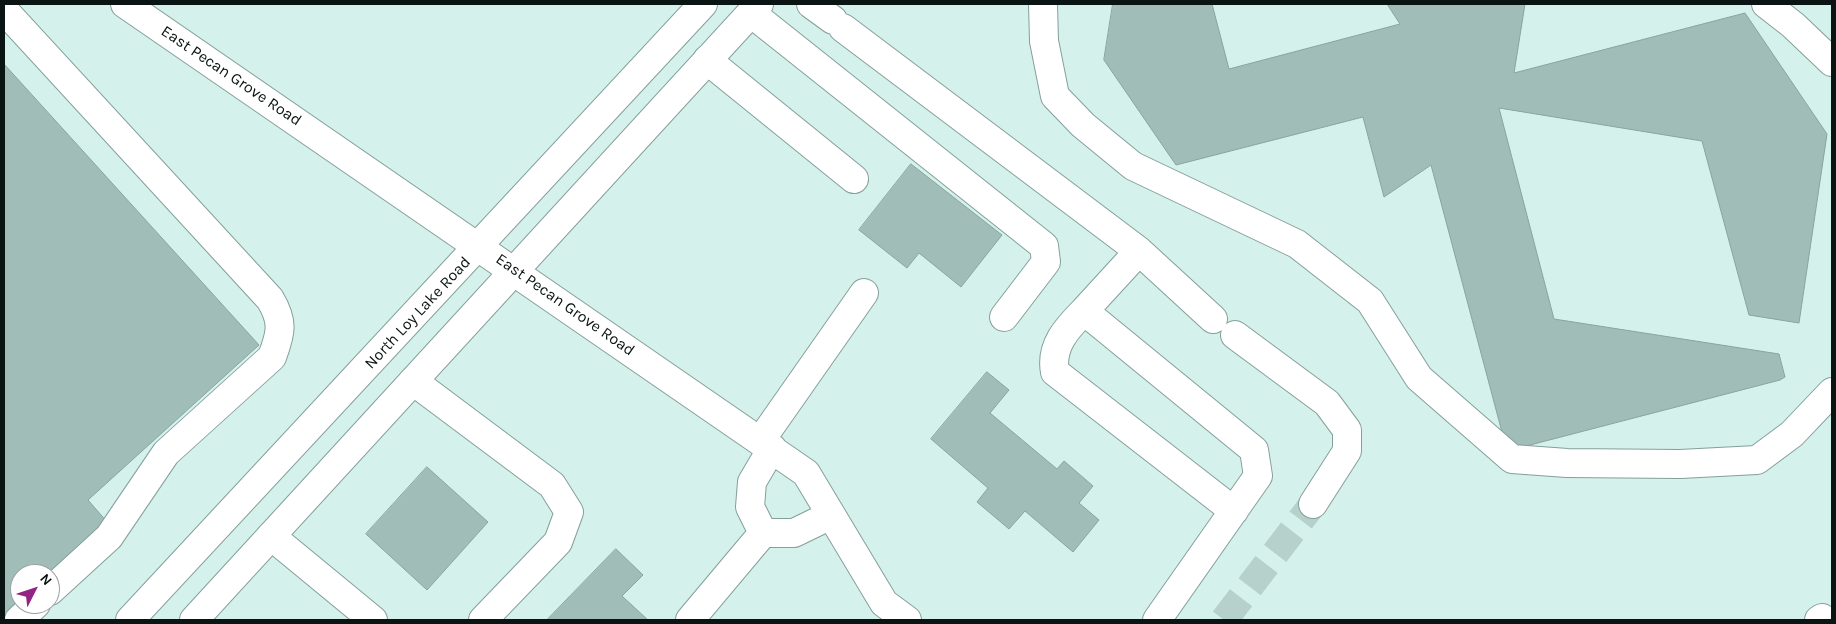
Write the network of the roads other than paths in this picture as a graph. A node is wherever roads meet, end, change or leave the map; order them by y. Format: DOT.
graph roads {
  1 [pos="703,4"];
  2 [pos="811,4"];
  3 [pos="1043,4"];
  4 [pos="1766,4"];
  5 [pos="142,8"];
  6 [pos="755,8"];
  7 [pos="4,10"];
  8 [pos="708,60"];
  9 [pos="1832,62"];
  10 [pos="854,179"];
  11 [pos="479,246"];
  12 [pos="1139,251"];
  13 [pos="514,270"];
  14 [pos="864,293"];
  15 [pos="1084,311"];
  16 [pos="1004,317"];
  17 [pos="1213,319"];
  18 [pos="1234,335"];
  19 [pos="413,381"];
  20 [pos="1832,392"];
  21 [pos="767,444"];
  22 [pos="1313,504"];
  23 [pos="1234,510"];
  24 [pos="831,515"];
  25 [pos="763,533"];
  26 [pos="271,536"];
  27 [pos="60,582"];
  28 [pos="201,618"];
  29 [pos="130,620"];
  30 [pos="373,620"];
  31 [pos="483,620"];
  32 [pos="690,620"];
  33 [pos="907,620"];
  34 [pos="1157,620"];
  1 -- 11 [label="main road, North Loy Lake Road"];
  2 -- 12 [label="main road"];
  3 -- 20 [label="main road"];
  4 -- 9 [label="main road"];
  5 -- 11 [label="main road, East Pecan Grove Road"];
  6 -- 8 [label="main road"];
  6 -- 16 [label="main road"];
  7 -- 27 [label="main road"];
  8 -- 10 [label="main road"];
  8 -- 13 [label="main road"];
  11 -- 13 [label="main road, East Pecan Grove Road"];
  11 -- 29 [label="main road, North Loy Lake Road"];
  12 -- 15 [label="main road"];
  12 -- 17 [label="main road"];
  13 -- 19 [label="main road"];
  13 -- 21 [label="main road, East Pecan Grove Road"];
  14 -- 21 [label="main road"];
  15 -- 23 [label="main road"];
  15 -- 23 [label="main road"];
  18 -- 22 [label="main road"];
  19 -- 26 [label="main road"];
  19 -- 31 [label="main road"];
  21 -- 24 [label="main road, East Pecan Grove Road"];
  21 -- 25 [label="main road"];
  23 -- 34 [label="main road"];
  24 -- 25 [label="main road"];
  24 -- 33 [label="main road, East Pecan Grove Road"];
  25 -- 32 [label="main road"];
  26 -- 28 [label="main road"];
  26 -- 30 [label="main road"];
}
